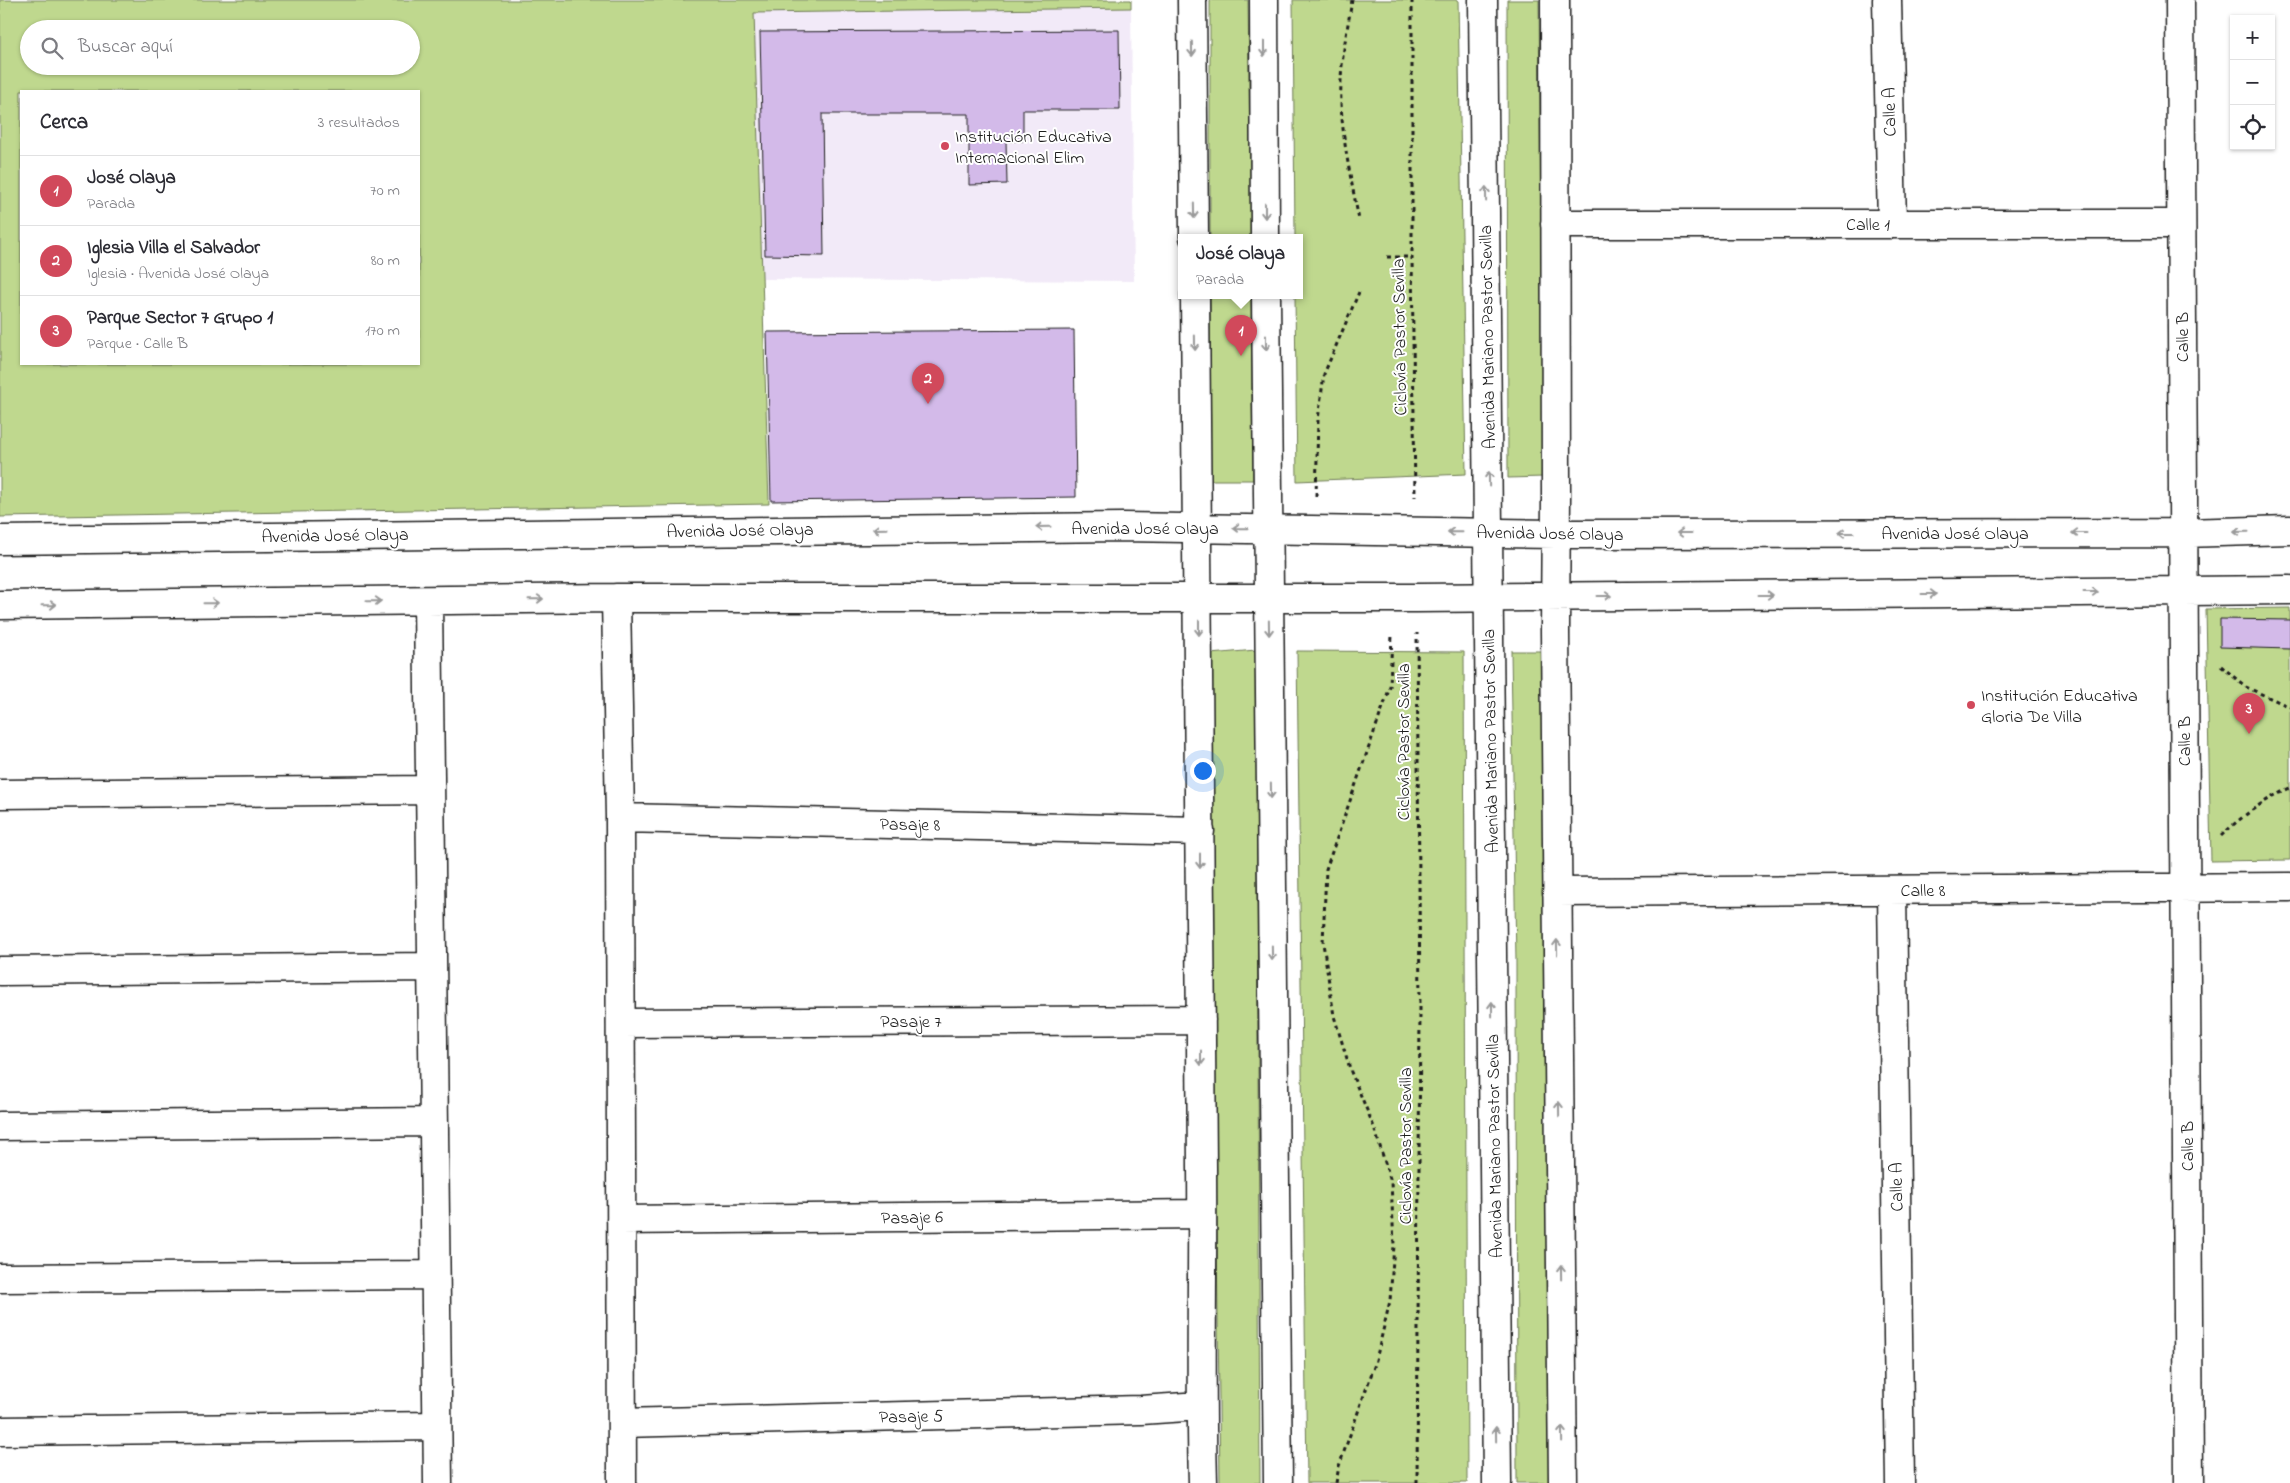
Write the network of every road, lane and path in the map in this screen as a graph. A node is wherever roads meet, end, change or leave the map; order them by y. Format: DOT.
graph roads {
  1 [pos="1192,0"];
  2 [pos="1264,0"];
  3 [pos="1352,0"];
  4 [pos="1412,0"];
  5 [pos="1484,0"];
  6 [pos="1555,0"];
  7 [pos="1887,0"];
  8 [pos="2180,0"];
  9 [pos="1359,220"];
  10 [pos="1555,224"];
  11 [pos="1892,224"];
  12 [pos="2181,224"];
  13 [pos="1194,234"];
  14 [pos="1265,234"];
  15 [pos="1412,256"];
  16 [pos="1387,257"];
  17 [pos="1359,292"];
  18 [pos="1195,299"];
  19 [pos="1266,299"];
  20 [pos="1316,499"];
  21 [pos="1197,528"];
  22 [pos="1268,529"];
  23 [pos="2290,530"];
  24 [pos="1417,531"];
  25 [pos="1489,532"];
  26 [pos="2183,533"];
  27 [pos="1556,534"];
  28 [pos="0,540"];
  29 [pos="2290,590"];
  30 [pos="2183,591"];
  31 [pos="1489,596"];
  32 [pos="1555,597"];
  33 [pos="616,598"];
  34 [pos="1199,598"];
  35 [pos="1268,598"];
  36 [pos="1417,598"];
  37 [pos="428,600"];
  38 [pos="0,606"];
  39 [pos="1393,630"];
  40 [pos="2219,663"];
  41 [pos="2290,707"];
  42 [pos="2290,788"];
  43 [pos="430,790"];
  44 [pos="0,794"];
  45 [pos="620,818"];
  46 [pos="1200,831"];
  47 [pos="2220,837"];
  48 [pos="2185,888"];
  49 [pos="2290,888"];
  50 [pos="1892,890"];
  51 [pos="1556,892"];
  52 [pos="432,967"];
  53 [pos="0,971"];
  54 [pos="1201,1020"];
  55 [pos="621,1023"];
  56 [pos="434,1122"];
  57 [pos="0,1126"];
  58 [pos="1202,1214"];
  59 [pos="622,1220"];
  60 [pos="435,1275"];
  61 [pos="0,1278"];
  62 [pos="1200,1406"];
  63 [pos="622,1423"];
  64 [pos="437,1426"];
  65 [pos="0,1431"];
  66 [pos="438,1483"];
  67 [pos="622,1483"];
  68 [pos="1202,1483"];
  69 [pos="1278,1483"];
  70 [pos="1336,1483"];
  71 [pos="1417,1483"];
  72 [pos="1497,1483"];
  73 [pos="1563,1483"];
  74 [pos="1900,1483"];
  75 [pos="2189,1483"];
  1 -- 13 [label="street, one-way"];
  2 -- 14 [label="street, one-way"];
  3 -- 9 [label="path"];
  4 -- 15 [label="path, Ciclovía Pastor Sevilla"];
  25 -- 5 [label="street, Avenida Mariano Pastor Sevilla, one-way"];
  6 -- 10 [label="street"];
  7 -- 11 [label="street, Calle A"];
  8 -- 12 [label="street, Calle B"];
  10 -- 11 [label="street, Calle 1"];
  10 -- 27 [label="street"];
  11 -- 12 [label="street, Calle 1"];
  12 -- 26 [label="street, Calle B"];
  15 -- 16 [label="path"];
  15 -- 24 [label="path, Ciclovía Pastor Sevilla"];
  17 -- 20 [label="path"];
  18 -- 21 [label="street, one-way"];
  19 -- 22 [label="street, one-way"];
  22 -- 21 [label="street, Avenida José Olaya, one-way"];
  21 -- 28 [label="street, Avenida José Olaya, one-way"];
  21 -- 34 [label="street"];
  22 -- 24 [label="street, Avenida José Olaya"];
  22 -- 35 [label="street"];
  23 -- 26 [label="street, Avenida José Olaya, one-way"];
  25 -- 24 [label="street, Avenida José Olaya, one-way"];
  25 -- 27 [label="street, Avenida José Olaya"];
  25 -- 31 [label="street, Avenida Mariano Pastor Sevilla"];
  26 -- 27 [label="street, Avenida José Olaya, one-way"];
  26 -- 30 [label="street, Calle B"];
  27 -- 32 [label="street"];
  29 -- 30 [label="street"];
  32 -- 30 [label="street, one-way"];
  30 -- 48 [label="street, Calle B"];
  31 -- 32 [label="street"];
  31 -- 36 [label="street"];
  72 -- 31 [label="street, Avenida Mariano Pastor Sevilla, one-way"];
  32 -- 51 [label="street"];
  33 -- 34 [label="street"];
  37 -- 33 [label="street, one-way"];
  33 -- 45 [label="street"];
  34 -- 35 [label="street"];
  34 -- 46 [label="street, one-way"];
  35 -- 36 [label="street"];
  35 -- 69 [label="street, one-way"];
  36 -- 71 [label="path, Ciclovía Pastor Sevilla"];
  38 -- 37 [label="street, one-way"];
  37 -- 43 [label="street"];
  39 -- 70 [label="path"];
  40 -- 41 [label="path"];
  42 -- 47 [label="path"];
  43 -- 44 [label="street"];
  43 -- 52 [label="street"];
  45 -- 46 [label="street, Pasaje 8"];
  45 -- 55 [label="street"];
  46 -- 54 [label="street, one-way"];
  48 -- 49 [label="street, Calle 8"];
  48 -- 50 [label="street, Calle 8"];
  48 -- 75 [label="street, Calle B"];
  50 -- 51 [label="street, Calle 8"];
  50 -- 74 [label="street, Calle A"];
  73 -- 51 [label="street, one-way"];
  52 -- 53 [label="street"];
  52 -- 56 [label="street"];
  54 -- 55 [label="street, Pasaje 7"];
  54 -- 58 [label="street, one-way"];
  55 -- 59 [label="street"];
  56 -- 57 [label="street"];
  56 -- 60 [label="street"];
  58 -- 59 [label="street, Pasaje 6"];
  58 -- 62 [label="street"];
  59 -- 63 [label="street"];
  60 -- 61 [label="street"];
  60 -- 64 [label="street"];
  62 -- 63 [label="street, Pasaje 5"];
  62 -- 68 [label="street"];
  63 -- 67 [label="street"];
  64 -- 65 [label="street"];
  64 -- 66 [label="street"];
}
